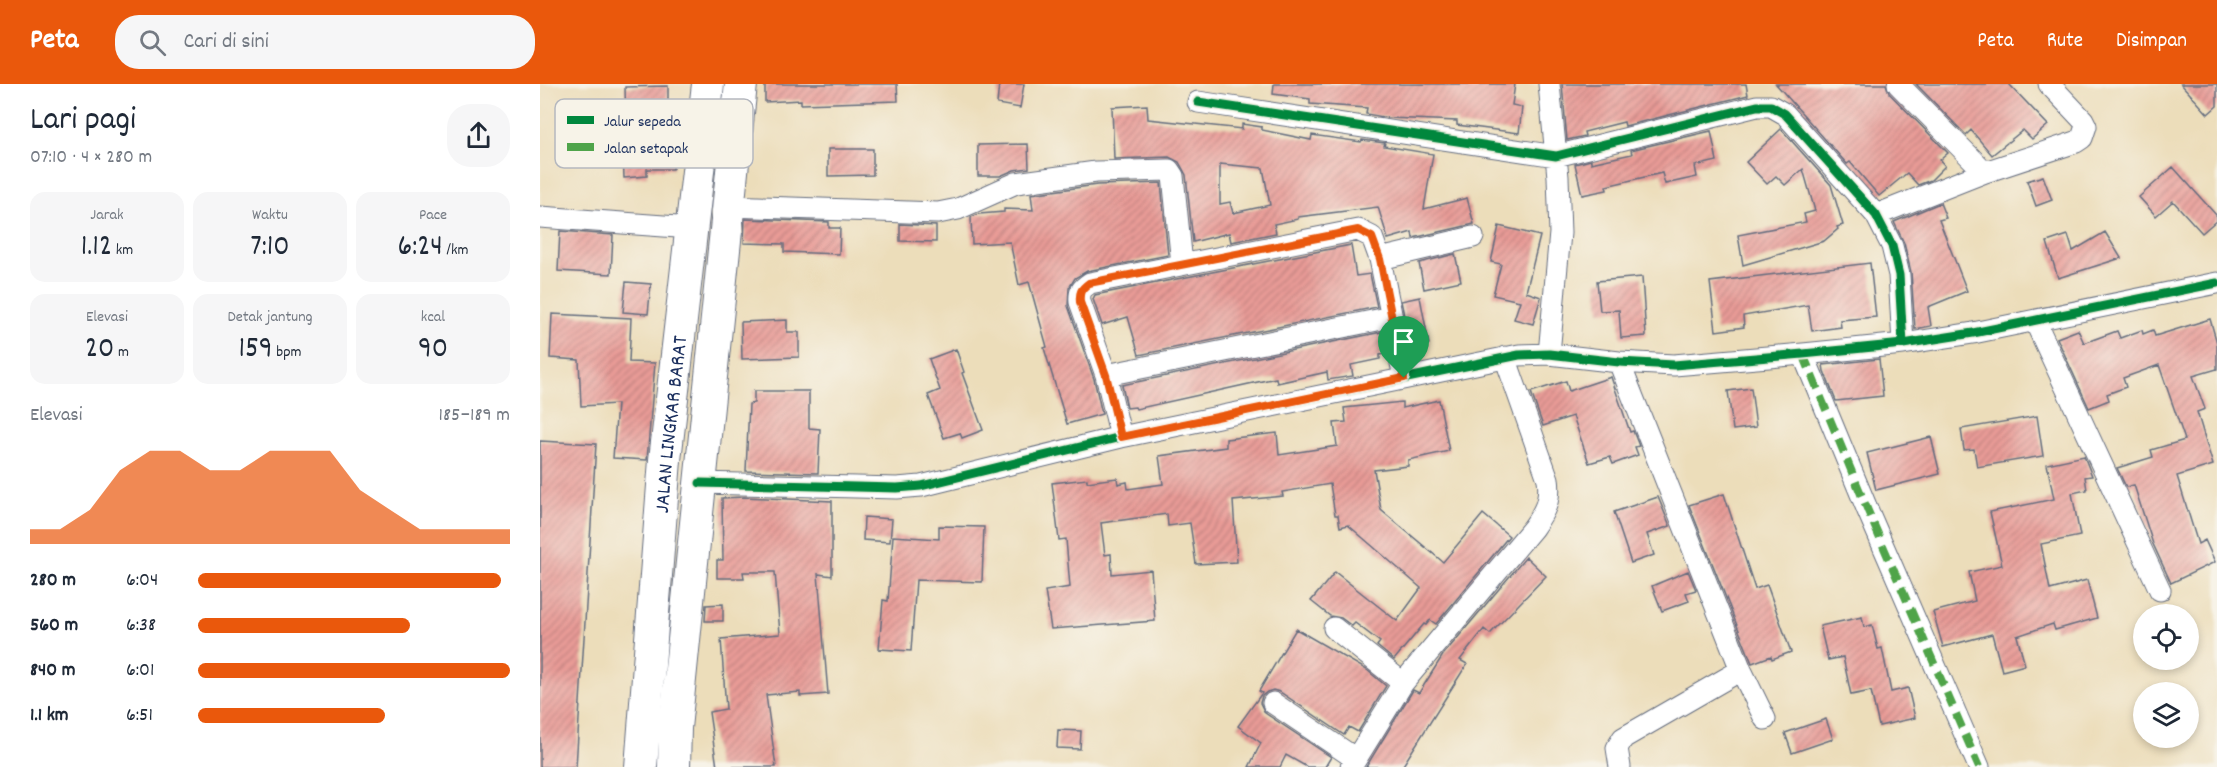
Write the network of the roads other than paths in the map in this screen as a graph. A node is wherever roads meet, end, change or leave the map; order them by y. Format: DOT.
graph roads {
  1 [pos="708,84"];
  2 [pos="741,84"];
  3 [pos="1548,84"];
  4 [pos="1898,84"];
  5 [pos="2049,84"];
  6 [pos="706,99"];
  7 [pos="740,99"];
  8 [pos="1198,102"];
  9 [pos="1556,156"];
  10 [pos="699,168"];
  11 [pos="733,168"];
  12 [pos="1985,172"];
  13 [pos="729,206"];
  14 [pos="1876,215"];
  15 [pos="540,217"];
  16 [pos="692,228"];
  17 [pos="1473,237"];
  18 [pos="1380,259"];
  19 [pos="1182,264"];
  20 [pos="2217,283"];
  21 [pos="1392,316"];
  22 [pos="2035,321"];
  23 [pos="1903,344"];
  24 [pos="1549,354"];
  25 [pos="1803,354"];
  26 [pos="1505,357"];
  27 [pos="1619,362"];
  28 [pos="677,365"];
  29 [pos="712,371"];
  30 [pos="1106,375"];
  31 [pos="1404,378"];
  32 [pos="671,414"];
  33 [pos="707,417"];
  34 [pos="1121,437"];
  35 [pos="700,483"];
  36 [pos="2160,590"];
  37 [pos="1334,628"];
  38 [pos="1741,670"];
  39 [pos="1403,683"];
  40 [pos="1273,703"];
  41 [pos="1765,719"];
  42 [pos="1354,763"];
  43 [pos="641,767"];
  44 [pos="674,767"];
  45 [pos="1620,767"];
  46 [pos="1979,767"];
  1 -- 6 [label="highway, JALAN LINGKAR BARAT"];
  2 -- 7 [label="highway, JALAN LINGKAR BARAT"];
  3 -- 9 [label="street"];
  4 -- 12 [label="street"];
  5 -- 12 [label="street"];
  8 -- 9 [label="street"];
  9 -- 14 [label="street"];
  9 -- 24 [label="street"];
  10 -- 16 [label="highway, JALAN LINGKAR BARAT"];
  11 -- 13 [label="highway, JALAN LINGKAR BARAT"];
  12 -- 14 [label="street"];
  13 -- 19 [label="street"];
  13 -- 29 [label="highway, JALAN LINGKAR BARAT"];
  14 -- 23 [label="street"];
  15 -- 16 [label="street"];
  16 -- 28 [label="highway, JALAN LINGKAR BARAT"];
  17 -- 18 [label="street"];
  18 -- 19 [label="street"];
  18 -- 21 [label="street"];
  19 -- 30 [label="street"];
  20 -- 22 [label="street"];
  21 -- 30 [label="street"];
  21 -- 31 [label="street"];
  22 -- 23 [label="street"];
  22 -- 36 [label="street"];
  23 -- 25 [label="street"];
  24 -- 26 [label="street"];
  24 -- 27 [label="street"];
  25 -- 27 [label="street"];
  25 -- 46 [label="street"];
  26 -- 31 [label="street"];
  26 -- 39 [label="street"];
  27 -- 38 [label="street"];
  28 -- 29 [label="highway"];
  28 -- 32 [label="highway, JALAN LINGKAR BARAT"];
  29 -- 33 [label="highway, JALAN LINGKAR BARAT"];
  30 -- 34 [label="street"];
  31 -- 34 [label="street"];
  32 -- 33 [label="highway"];
  32 -- 43 [label="highway, JALAN LINGKAR BARAT"];
  33 -- 35 [label="highway, JALAN LINGKAR BARAT"];
  34 -- 35 [label="street"];
  35 -- 44 [label="highway, JALAN LINGKAR BARAT"];
  37 -- 39 [label="street"];
  38 -- 41 [label="street"];
  38 -- 45 [label="street"];
  39 -- 42 [label="street"];
  40 -- 42 [label="street"];
}
